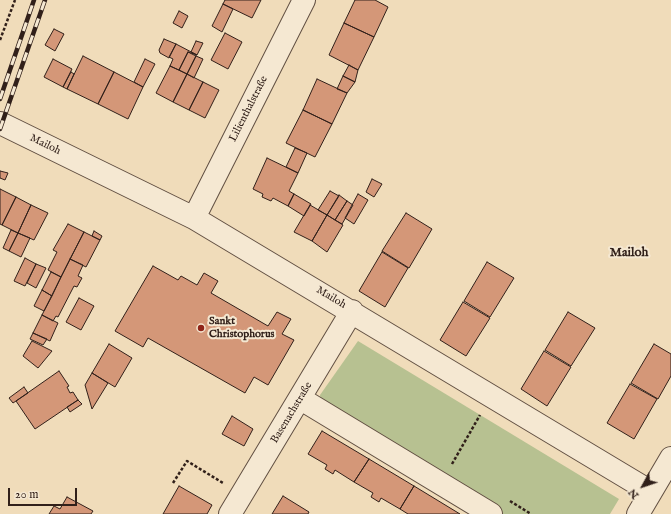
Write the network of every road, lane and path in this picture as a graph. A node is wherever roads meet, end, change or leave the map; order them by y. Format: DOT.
graph roads {
  1 [pos="15,0"];
  2 [pos="304,0"];
  3 [pos="0,40"];
  4 [pos="0,123"];
  5 [pos="194,218"];
  6 [pos="352,311"];
  7 [pos="492,395"];
  8 [pos="301,399"];
  9 [pos="671,458"];
  10 [pos="451,466"];
  11 [pos="173,483"];
  12 [pos="651,492"];
  13 [pos="242,494"];
  14 [pos="230,514"];
  15 [pos="491,514"];
  16 [pos="638,514"];
  1 -- 3 [label="path"];
  2 -- 5 [label="street, Lilienthalstraße"];
  4 -- 5 [label="street, Mailoh"];
  5 -- 6 [label="street, Mailoh"];
  6 -- 7 [label="street, Mailoh"];
  6 -- 8 [label="street, Basenachstraße"];
  7 -- 10 [label="path"];
  7 -- 12 [label="street, Mailoh"];
  8 -- 13 [label="street, Basenachstraße"];
  8 -- 15 [label="street"];
  9 -- 12 [label="street"];
  11 -- 13 [label="path"];
  12 -- 16 [label="street"];
  13 -- 14 [label="street, Basenachstraße"];
}
